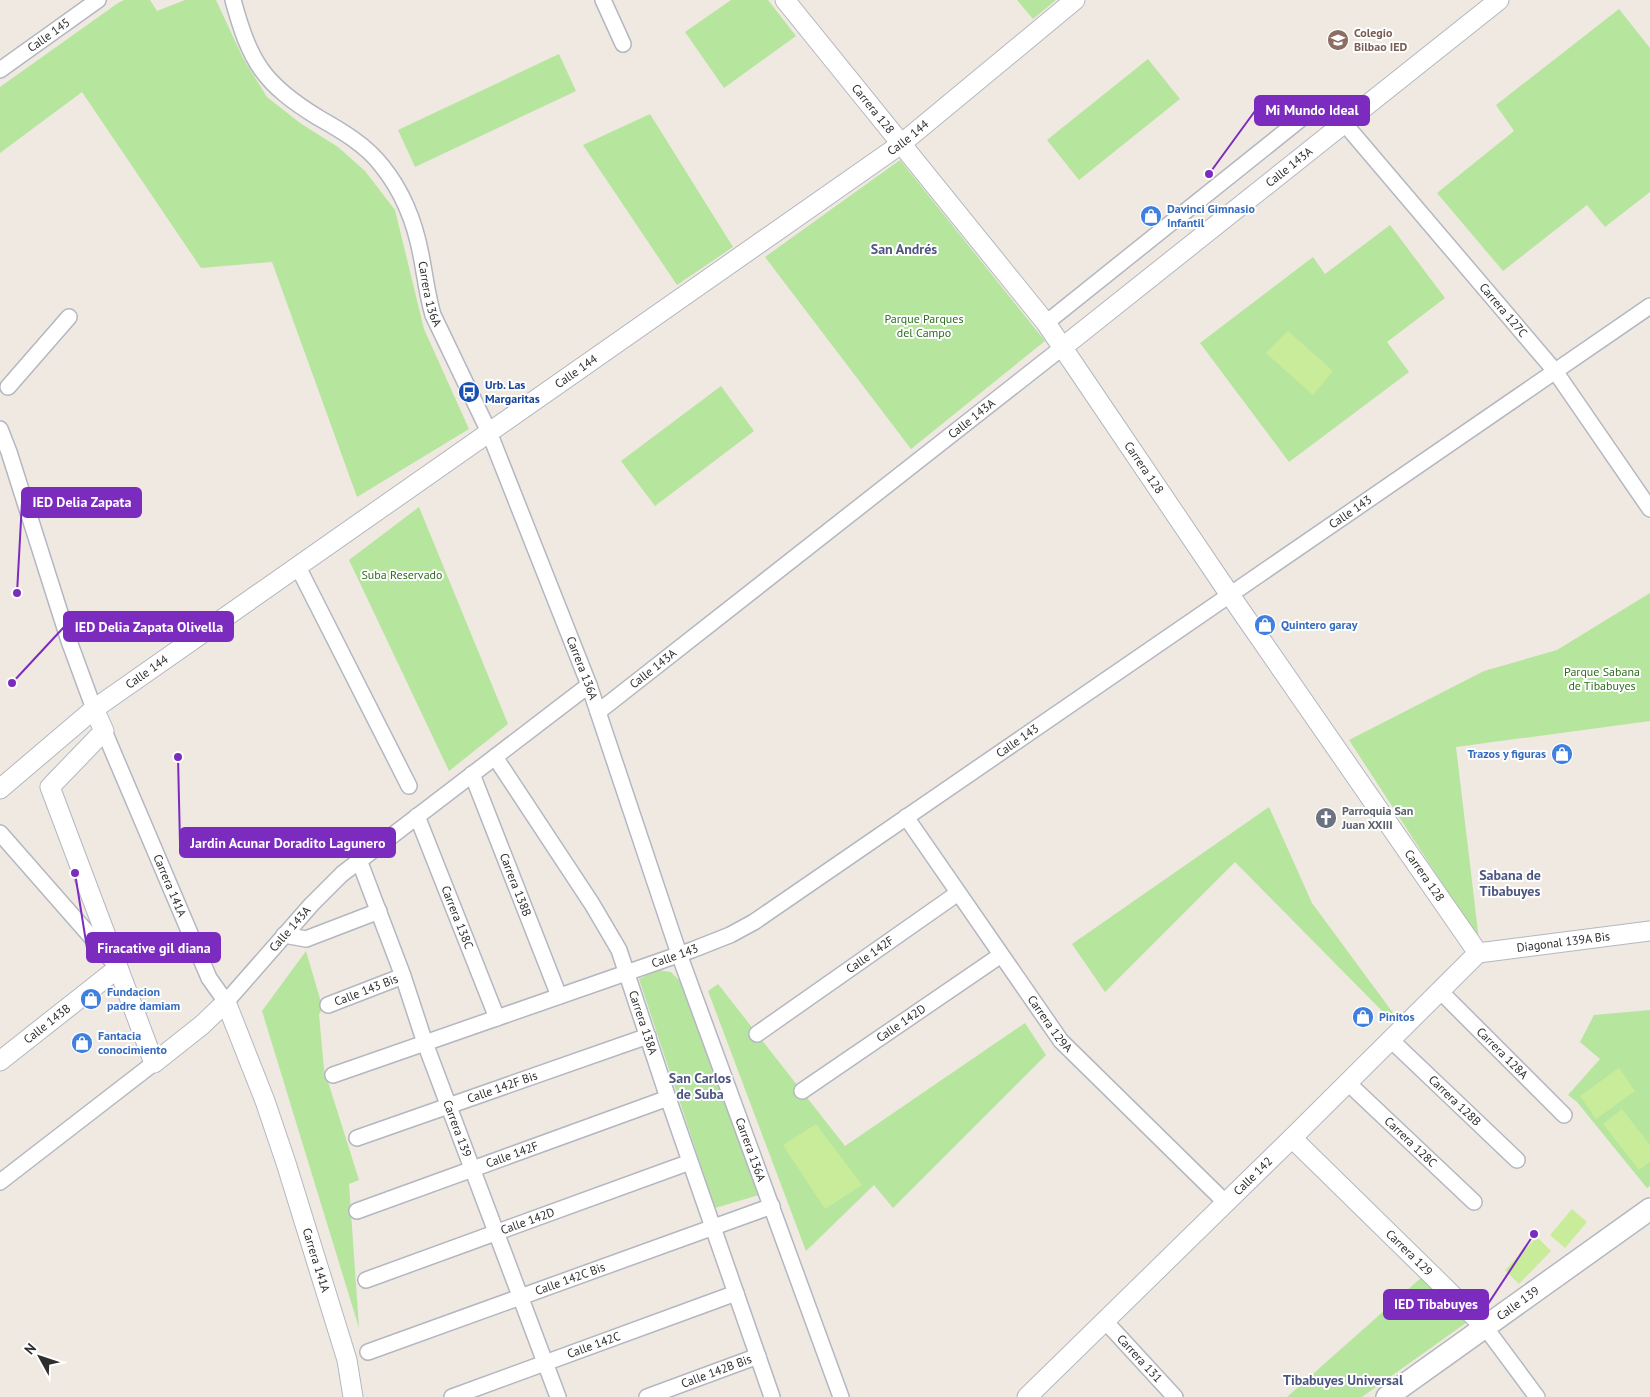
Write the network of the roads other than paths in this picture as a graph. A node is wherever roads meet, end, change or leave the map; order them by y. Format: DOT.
graph roads {
  1 [pos="98,0"];
  2 [pos="233,0"];
  3 [pos="603,0"];
  4 [pos="785,0"];
  5 [pos="1075,0"];
  6 [pos="1499,0"];
  7 [pos="623,44"];
  8 [pos="0,70"];
  9 [pos="1344,123"];
  10 [pos="901,144"];
  11 [pos="1650,306"];
  12 [pos="69,317"];
  13 [pos="1046,324"];
  14 [pos="1063,347"];
  15 [pos="1555,371"];
  16 [pos="8,387"];
  17 [pos="0,429"];
  18 [pos="489,432"];
  19 [pos="1650,509"];
  20 [pos="298,567"];
  21 [pos="1230,595"];
  22 [pos="589,685"];
  23 [pos="94,709"];
  24 [pos="598,712"];
  25 [pos="104,731"];
  26 [pos="495,757"];
  27 [pos="472,774"];
  28 [pos="408,786"];
  29 [pos="0,789"];
  30 [pos="417,816"];
  31 [pos="906,817"];
  32 [pos="0,833"];
  33 [pos="359,860"];
  34 [pos="958,893"];
  35 [pos="379,911"];
  36 [pos="1650,931"];
  37 [pos="284,935"];
  38 [pos="1478,953"];
  39 [pos="679,954"];
  40 [pos="1001,955"];
  41 [pos="118,968"];
  42 [pos="628,972"];
  43 [pos="403,976"];
  44 [pos="1440,991"];
  45 [pos="559,996"];
  46 [pos="226,1002"];
  47 [pos="328,1004"];
  48 [pos="497,1018"];
  49 [pos="757,1034"];
  50 [pos="648,1036"];
  51 [pos="1391,1040"];
  52 [pos="425,1043"];
  53 [pos="0,1061"];
  54 [pos="154,1063"];
  55 [pos="333,1074"];
  56 [pos="1348,1083"];
  57 [pos="802,1091"];
  58 [pos="668,1098"];
  59 [pos="448,1105"];
  60 [pos="1564,1115"];
  61 [pos="357,1138"];
  62 [pos="1292,1138"];
  63 [pos="1517,1160"];
  64 [pos="690,1162"];
  65 [pos="473,1169"];
  66 [pos="0,1182"];
  67 [pos="1474,1202"];
  68 [pos="1226,1203"];
  69 [pos="772,1206"];
  70 [pos="1650,1209"];
  71 [pos="358,1211"];
  72 [pos="713,1227"];
  73 [pos="496,1233"];
  74 [pos="366,1280"];
  75 [pos="736,1293"];
  76 [pos="520,1297"];
  77 [pos="1105,1321"];
  78 [pos="1485,1327"];
  79 [pos="368,1352"];
  80 [pos="758,1356"];
  81 [pos="545,1363"];
  82 [pos="353,1397"];
  83 [pos="452,1397"];
  84 [pos="558,1397"];
  85 [pos="647,1397"];
  86 [pos="772,1397"];
  87 [pos="841,1397"];
  88 [pos="1027,1397"];
  89 [pos="1175,1397"];
  90 [pos="1387,1397"];
  91 [pos="1537,1397"];
  1 -- 8 [label="street, Calle 145"];
  2 -- 18 [label="street, Carrera 136A"];
  3 -- 7 [label="street"];
  4 -- 10 [label="street, Carrera 128"];
  5 -- 10 [label="street, Calle 144"];
  6 -- 9 [label="street, Calle 143A"];
  9 -- 13 [label="street"];
  9 -- 14 [label="street, Calle 143A"];
  9 -- 15 [label="street, Carrera 127C"];
  10 -- 13 [label="street, Carrera 128"];
  10 -- 18 [label="street, Calle 144"];
  11 -- 15 [label="street, Calle 143"];
  12 -- 16 [label="street"];
  13 -- 14 [label="street, Carrera 128"];
  14 -- 21 [label="street, Carrera 128"];
  14 -- 24 [label="street, Calle 143A"];
  15 -- 19 [label="street, Carrera 127C"];
  15 -- 21 [label="street, Calle 143"];
  17 -- 23 [label="street, Carrera 141A"];
  18 -- 20 [label="street, Calle 144"];
  18 -- 22 [label="street, Carrera 136A"];
  20 -- 23 [label="street, Calle 144"];
  20 -- 28 [label="street"];
  21 -- 31 [label="street, Calle 143"];
  21 -- 38 [label="street, Carrera 128"];
  22 -- 24 [label="street, Carrera 136A"];
  22 -- 26 [label="street, Calle 143A"];
  23 -- 25 [label="street, Carrera 141A"];
  23 -- 29 [label="street, Calle 144"];
  24 -- 39 [label="street, Carrera 136A"];
  25 -- 41 [label="street"];
  25 -- 46 [label="street, Carrera 141A"];
  26 -- 27 [label="street, Calle 143A"];
  26 -- 42 [label="street, Carrera 138A"];
  27 -- 30 [label="street, Calle 143A"];
  27 -- 45 [label="street, Carrera 138B"];
  30 -- 33 [label="street, Calle 143A"];
  30 -- 48 [label="street, Carrera 138C"];
  31 -- 34 [label="street, Carrera 129A"];
  31 -- 39 [label="street, Calle 143"];
  32 -- 41 [label="street"];
  33 -- 35 [label="street, Carrera 139"];
  33 -- 37 [label="street, Calle 143A"];
  34 -- 40 [label="street, Carrera 129A"];
  34 -- 49 [label="street, Calle 142F"];
  35 -- 37 [label="street"];
  35 -- 43 [label="street, Carrera 139"];
  36 -- 38 [label="street, Diagonal 139A Bis"];
  37 -- 46 [label="street, Calle 143A"];
  38 -- 44 [label="street, Calle 142"];
  39 -- 42 [label="street, Calle 143"];
  39 -- 69 [label="street, Carrera 136A"];
  40 -- 57 [label="street, Calle 142D"];
  40 -- 68 [label="street, Carrera 129A"];
  41 -- 53 [label="street, Calle 143B"];
  41 -- 54 [label="street"];
  42 -- 45 [label="street, Calle 143"];
  42 -- 50 [label="street, Carrera 138A"];
  43 -- 47 [label="street, Calle 143 Bis"];
  43 -- 52 [label="street, Carrera 139"];
  44 -- 51 [label="street, Calle 142"];
  44 -- 60 [label="street, Carrera 128A"];
  45 -- 48 [label="street, Calle 143"];
  46 -- 54 [label="street, Calle 143A"];
  46 -- 82 [label="street, Carrera 141A"];
  48 -- 52 [label="street, Calle 143"];
  50 -- 58 [label="street, Carrera 138A"];
  50 -- 59 [label="street, Calle 142F Bis"];
  51 -- 56 [label="street, Calle 142"];
  51 -- 63 [label="street, Carrera 128B"];
  52 -- 55 [label="street, Calle 143"];
  52 -- 59 [label="street, Carrera 139"];
  54 -- 66 [label="street, Calle 143A"];
  56 -- 62 [label="street, Calle 142"];
  56 -- 67 [label="street, Carrera 128C"];
  58 -- 64 [label="street, Carrera 138A"];
  58 -- 65 [label="street, Calle 142F"];
  59 -- 61 [label="street, Calle 142F Bis"];
  59 -- 65 [label="street, Carrera 139"];
  62 -- 68 [label="street, Calle 142"];
  62 -- 78 [label="street, Carrera 129"];
  64 -- 72 [label="street, Carrera 138A"];
  64 -- 73 [label="street, Calle 142D"];
  65 -- 71 [label="street, Calle 142F"];
  65 -- 73 [label="street, Carrera 139"];
  68 -- 77 [label="street, Calle 142"];
  69 -- 72 [label="street, Calle 142C Bis"];
  69 -- 87 [label="street, Carrera 136A"];
  70 -- 78 [label="main road, Calle 139"];
  72 -- 75 [label="street, Carrera 138A"];
  72 -- 76 [label="street, Calle 142C Bis"];
  73 -- 74 [label="street, Calle 142D"];
  73 -- 76 [label="street, Carrera 139"];
  75 -- 80 [label="street, Carrera 138A"];
  75 -- 81 [label="street, Calle 142C"];
  76 -- 79 [label="street, Calle 142C Bis"];
  76 -- 81 [label="street, Carrera 139"];
  77 -- 88 [label="street, Calle 142"];
  77 -- 89 [label="street, Carrera 131"];
  78 -- 90 [label="main road, Calle 139"];
  78 -- 91 [label="street, Carrera 129"];
  80 -- 85 [label="street, Calle 142B Bis"];
  80 -- 86 [label="street, Carrera 138A"];
  81 -- 83 [label="street, Calle 142C"];
  81 -- 84 [label="street, Carrera 139"];
}
